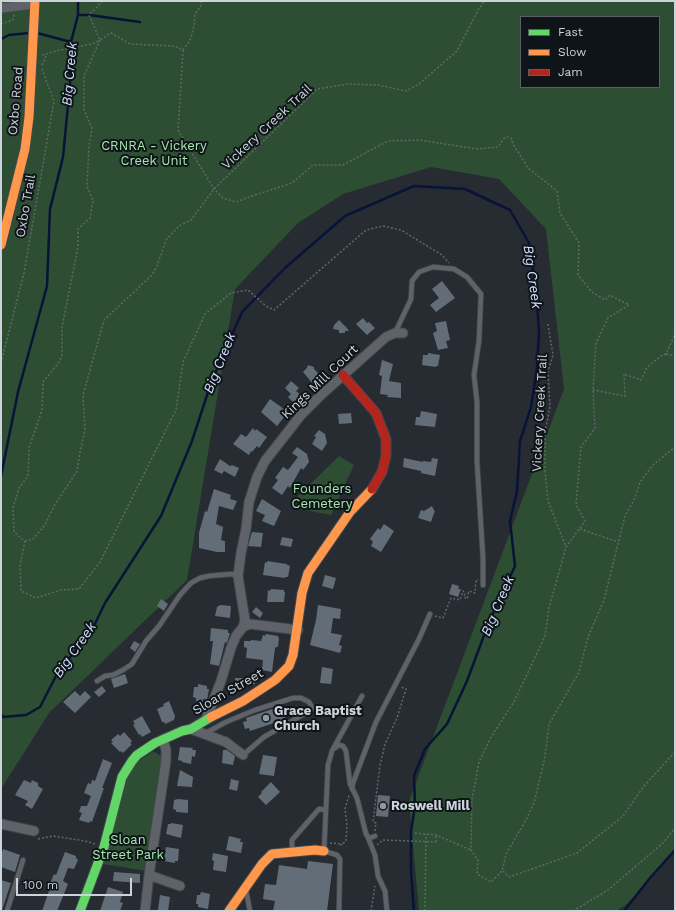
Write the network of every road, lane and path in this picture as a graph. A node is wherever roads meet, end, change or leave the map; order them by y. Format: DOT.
graph roads {
  1 [pos="103,1"];
  2 [pos="201,1"];
  3 [pos="485,1"];
  4 [pos="35,3"];
  5 [pos="15,6"];
  6 [pos="1,8"];
  7 [pos="1,24"];
  8 [pos="100,40"];
  9 [pos="183,50"];
  10 [pos="47,54"];
  11 [pos="33,57"];
  12 [pos="214,189"];
  13 [pos="1,246"];
  14 [pos="454,269"];
  15 [pos="548,324"];
  16 [pos="399,333"];
  17 [pos="675,334"];
  18 [pos="666,354"];
  19 [pos="675,356"];
  20 [pos="1,363"];
  21 [pos="344,375"];
  22 [pos="593,390"];
  23 [pos="675,447"];
  24 [pos="580,529"];
  25 [pos="25,541"];
  26 [pos="618,542"];
  27 [pos="566,547"];
  28 [pos="238,576"];
  29 [pos="483,583"];
  30 [pos="430,614"];
  31 [pos="243,626"];
  32 [pos="298,630"];
  33 [pos="97,681"];
  34 [pos="395,685"];
  35 [pos="362,696"];
  36 [pos="206,720"];
  37 [pos="191,729"];
  38 [pos="204,734"];
  39 [pos="163,739"];
  40 [pos="332,751"];
  41 [pos="675,752"];
  42 [pos="243,755"];
  43 [pos="352,790"];
  44 [pos="326,810"];
  45 [pos="1,824"];
  46 [pos="675,828"];
  47 [pos="415,833"];
  48 [pos="366,834"];
  49 [pos="426,834"];
  50 [pos="36,835"];
  51 [pos="436,835"];
  52 [pos="374,836"];
  53 [pos="375,846"];
  54 [pos="104,847"];
  55 [pos="324,847"];
  56 [pos="471,850"];
  57 [pos="292,852"];
  58 [pos="23,860"];
  59 [pos="502,870"];
  60 [pos="149,874"];
  61 [pos="376,885"];
  62 [pos="180,886"];
  63 [pos="245,888"];
  64 [pos="7,911"];
  65 [pos="80,911"];
  66 [pos="145,911"];
  67 [pos="229,911"];
  68 [pos="250,911"];
  69 [pos="339,911"];
  70 [pos="371,911"];
  71 [pos="387,911"];
  72 [pos="425,911"];
  73 [pos="573,911"];
  1 -- 8 [label="path"];
  2 -- 9 [label="path, Vickery Creek Trail"];
  3 -- 12 [label="path, Vickery Creek Trail"];
  4 -- 5 [label="street"];
  4 -- 11 [label="street, Oxbo Road"];
  5 -- 6 [label="street"];
  5 -- 7 [label="path"];
  8 -- 9 [label="path"];
  8 -- 10 [label="path"];
  8 -- 25 [label="path"];
  9 -- 12 [label="path, Vickery Creek Trail"];
  10 -- 11 [label="path"];
  10 -- 20 [label="path, Oxbo Trail"];
  11 -- 13 [label="street, Oxbo Road"];
  12 -- 22 [label="path, Vickery Creek Trail"];
  12 -- 25 [label="path"];
  14 -- 16 [label="lane"];
  14 -- 25 [label="path"];
  14 -- 29 [label="lane"];
  15 -- 27 [label="path, Vickery Creek Trail"];
  16 -- 21 [label="street, Kings Mill Court"];
  17 -- 18 [label="path"];
  18 -- 19 [label="path"];
  18 -- 22 [label="path"];
  21 -- 28 [label="street, Kings Mill Court"];
  21 -- 32 [label="street, Sloan Street"];
  22 -- 24 [label="path"];
  23 -- 26 [label="path"];
  24 -- 26 [label="path"];
  24 -- 27 [label="path"];
  26 -- 59 [label="path"];
  27 -- 56 [label="path"];
  28 -- 31 [label="street, Kings Mill Court"];
  28 -- 33 [label="lane"];
  29 -- 30 [label="path"];
  30 -- 34 [label="lane"];
  31 -- 32 [label="street"];
  31 -- 36 [label="street"];
  32 -- 36 [label="street, Sloan Street"];
  34 -- 43 [label="lane"];
  34 -- 52 [label="path"];
  35 -- 40 [label="lane"];
  36 -- 37 [label="street, Sloan Street"];
  37 -- 38 [label="street"];
  37 -- 39 [label="street, Sloan Street"];
  38 -- 42 [label="street"];
  38 -- 42 [label="lane"];
  39 -- 54 [label="street, Sloan Street"];
  39 -- 60 [label="street"];
  40 -- 43 [label="lane"];
  40 -- 44 [label="lane"];
  41 -- 59 [label="path"];
  43 -- 48 [label="lane"];
  43 -- 55 [label="path"];
  44 -- 55 [label="lane"];
  44 -- 57 [label="lane"];
  45 -- 50 [label="street"];
  46 -- 73 [label="path"];
  47 -- 49 [label="path"];
  48 -- 52 [label="lane"];
  48 -- 71 [label="lane"];
  49 -- 51 [label="path"];
  49 -- 72 [label="path"];
  50 -- 54 [label="path"];
  51 -- 53 [label="path, bridge"];
  51 -- 56 [label="path"];
  54 -- 65 [label="street, Sloan Street"];
  55 -- 57 [label="street"];
  55 -- 69 [label="lane"];
  56 -- 59 [label="path"];
  57 -- 63 [label="street"];
  58 -- 64 [label="lane"];
  60 -- 62 [label="street"];
  60 -- 66 [label="street"];
  61 -- 70 [label="path"];
  63 -- 67 [label="street"];
  63 -- 68 [label="lane"];
}
